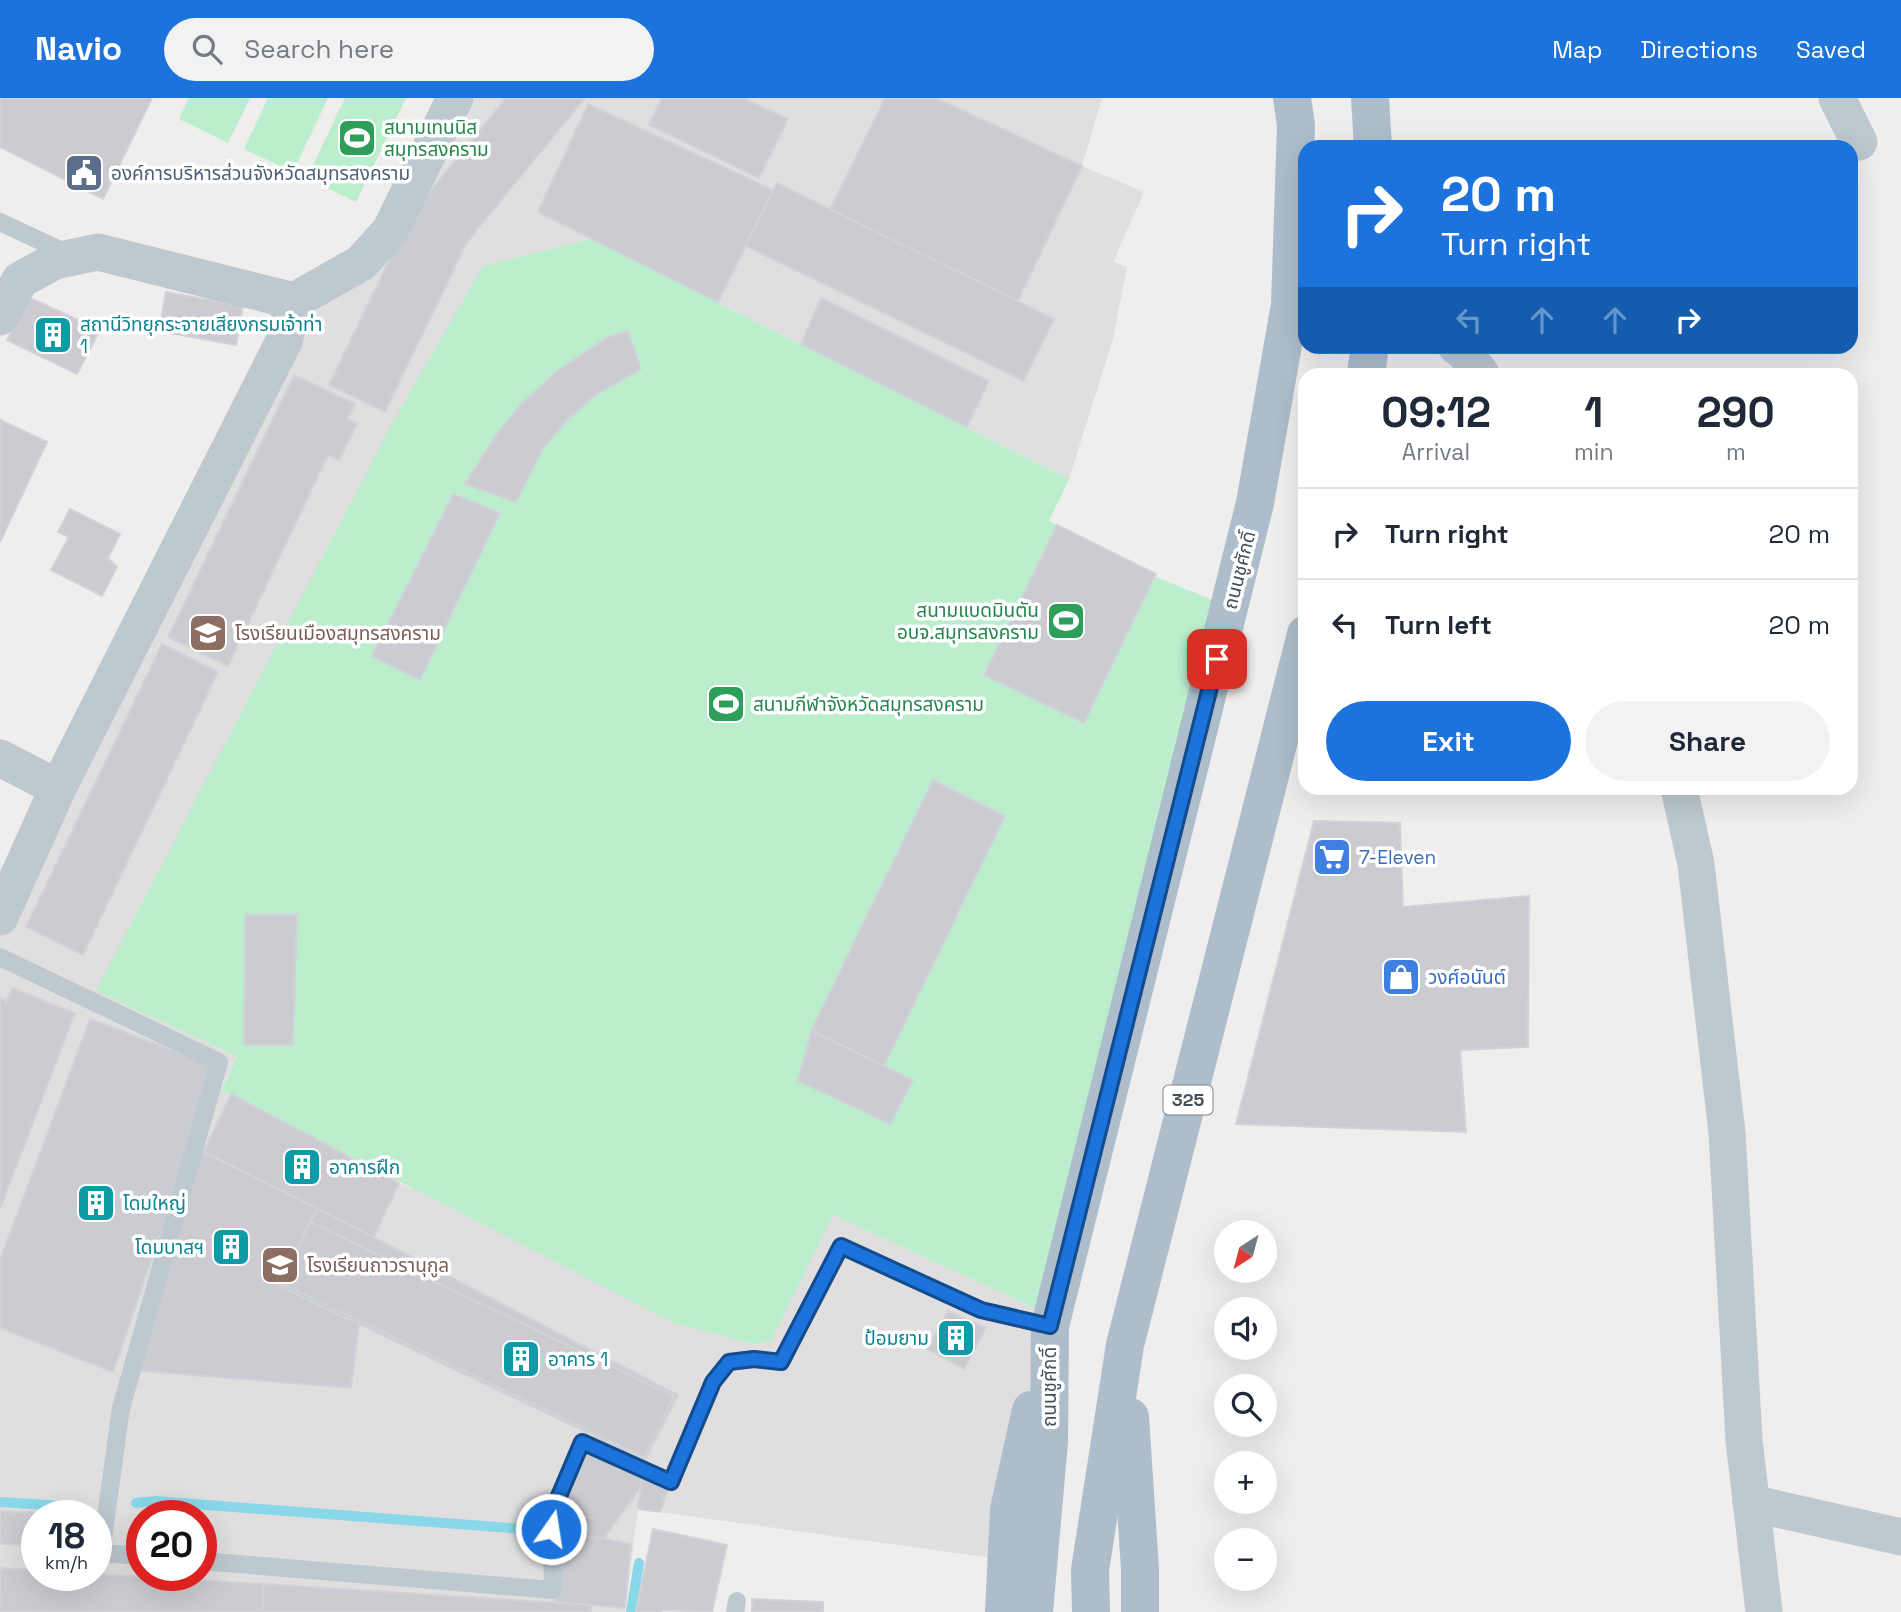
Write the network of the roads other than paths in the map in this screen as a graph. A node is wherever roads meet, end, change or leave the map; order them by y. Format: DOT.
graph roads {
  1 [pos="455,98"];
  2 [pos="1292,98"];
  3 [pos="1370,98"];
  4 [pos="1838,98"];
  5 [pos="1373,140"];
  6 [pos="1860,142"];
  7 [pos="0,222"];
  8 [pos="75,257"];
  9 [pos="294,301"];
  10 [pos="0,317"];
  11 [pos="1466,354"];
  12 [pos="1476,368"];
  13 [pos="1298,665"];
  14 [pos="0,758"];
  15 [pos="58,788"];
  16 [pos="1681,795"];
  17 [pos="0,917"];
  18 [pos="0,957"];
  19 [pos="1050,1326"];
  20 [pos="1125,1345"];
  21 [pos="1751,1503"];
  22 [pos="1901,1537"];
  23 [pos="126,1555"];
  24 [pos="217,1562"];
  25 [pos="1004,1612"];
  26 [pos="1034,1612"];
  27 [pos="1091,1612"];
  28 [pos="1140,1612"];
  29 [pos="1764,1612"];
  1 -- 9 [label="street"];
  2 -- 19 [label="main road, ถนนชูศักดิ์"];
  3 -- 5 [label="main road"];
  4 -- 6 [label="street"];
  7 -- 8 [label="lane"];
  8 -- 9 [label="street"];
  8 -- 10 [label="street"];
  9 -- 15 [label="street"];
  11 -- 12 [label="street"];
  13 -- 20 [label="main road, 325"];
  14 -- 15 [label="street"];
  15 -- 17 [label="street"];
  16 -- 21 [label="street"];
  18 -- 23 [label="lane"];
  19 -- 24 [label="lane"];
  19 -- 25 [label="main road"];
  19 -- 26 [label="main road, ถนนชูศักดิ์"];
  20 -- 27 [label="main road, 325"];
  20 -- 28 [label="main road"];
  21 -- 22 [label="street"];
  21 -- 29 [label="street"];
}
